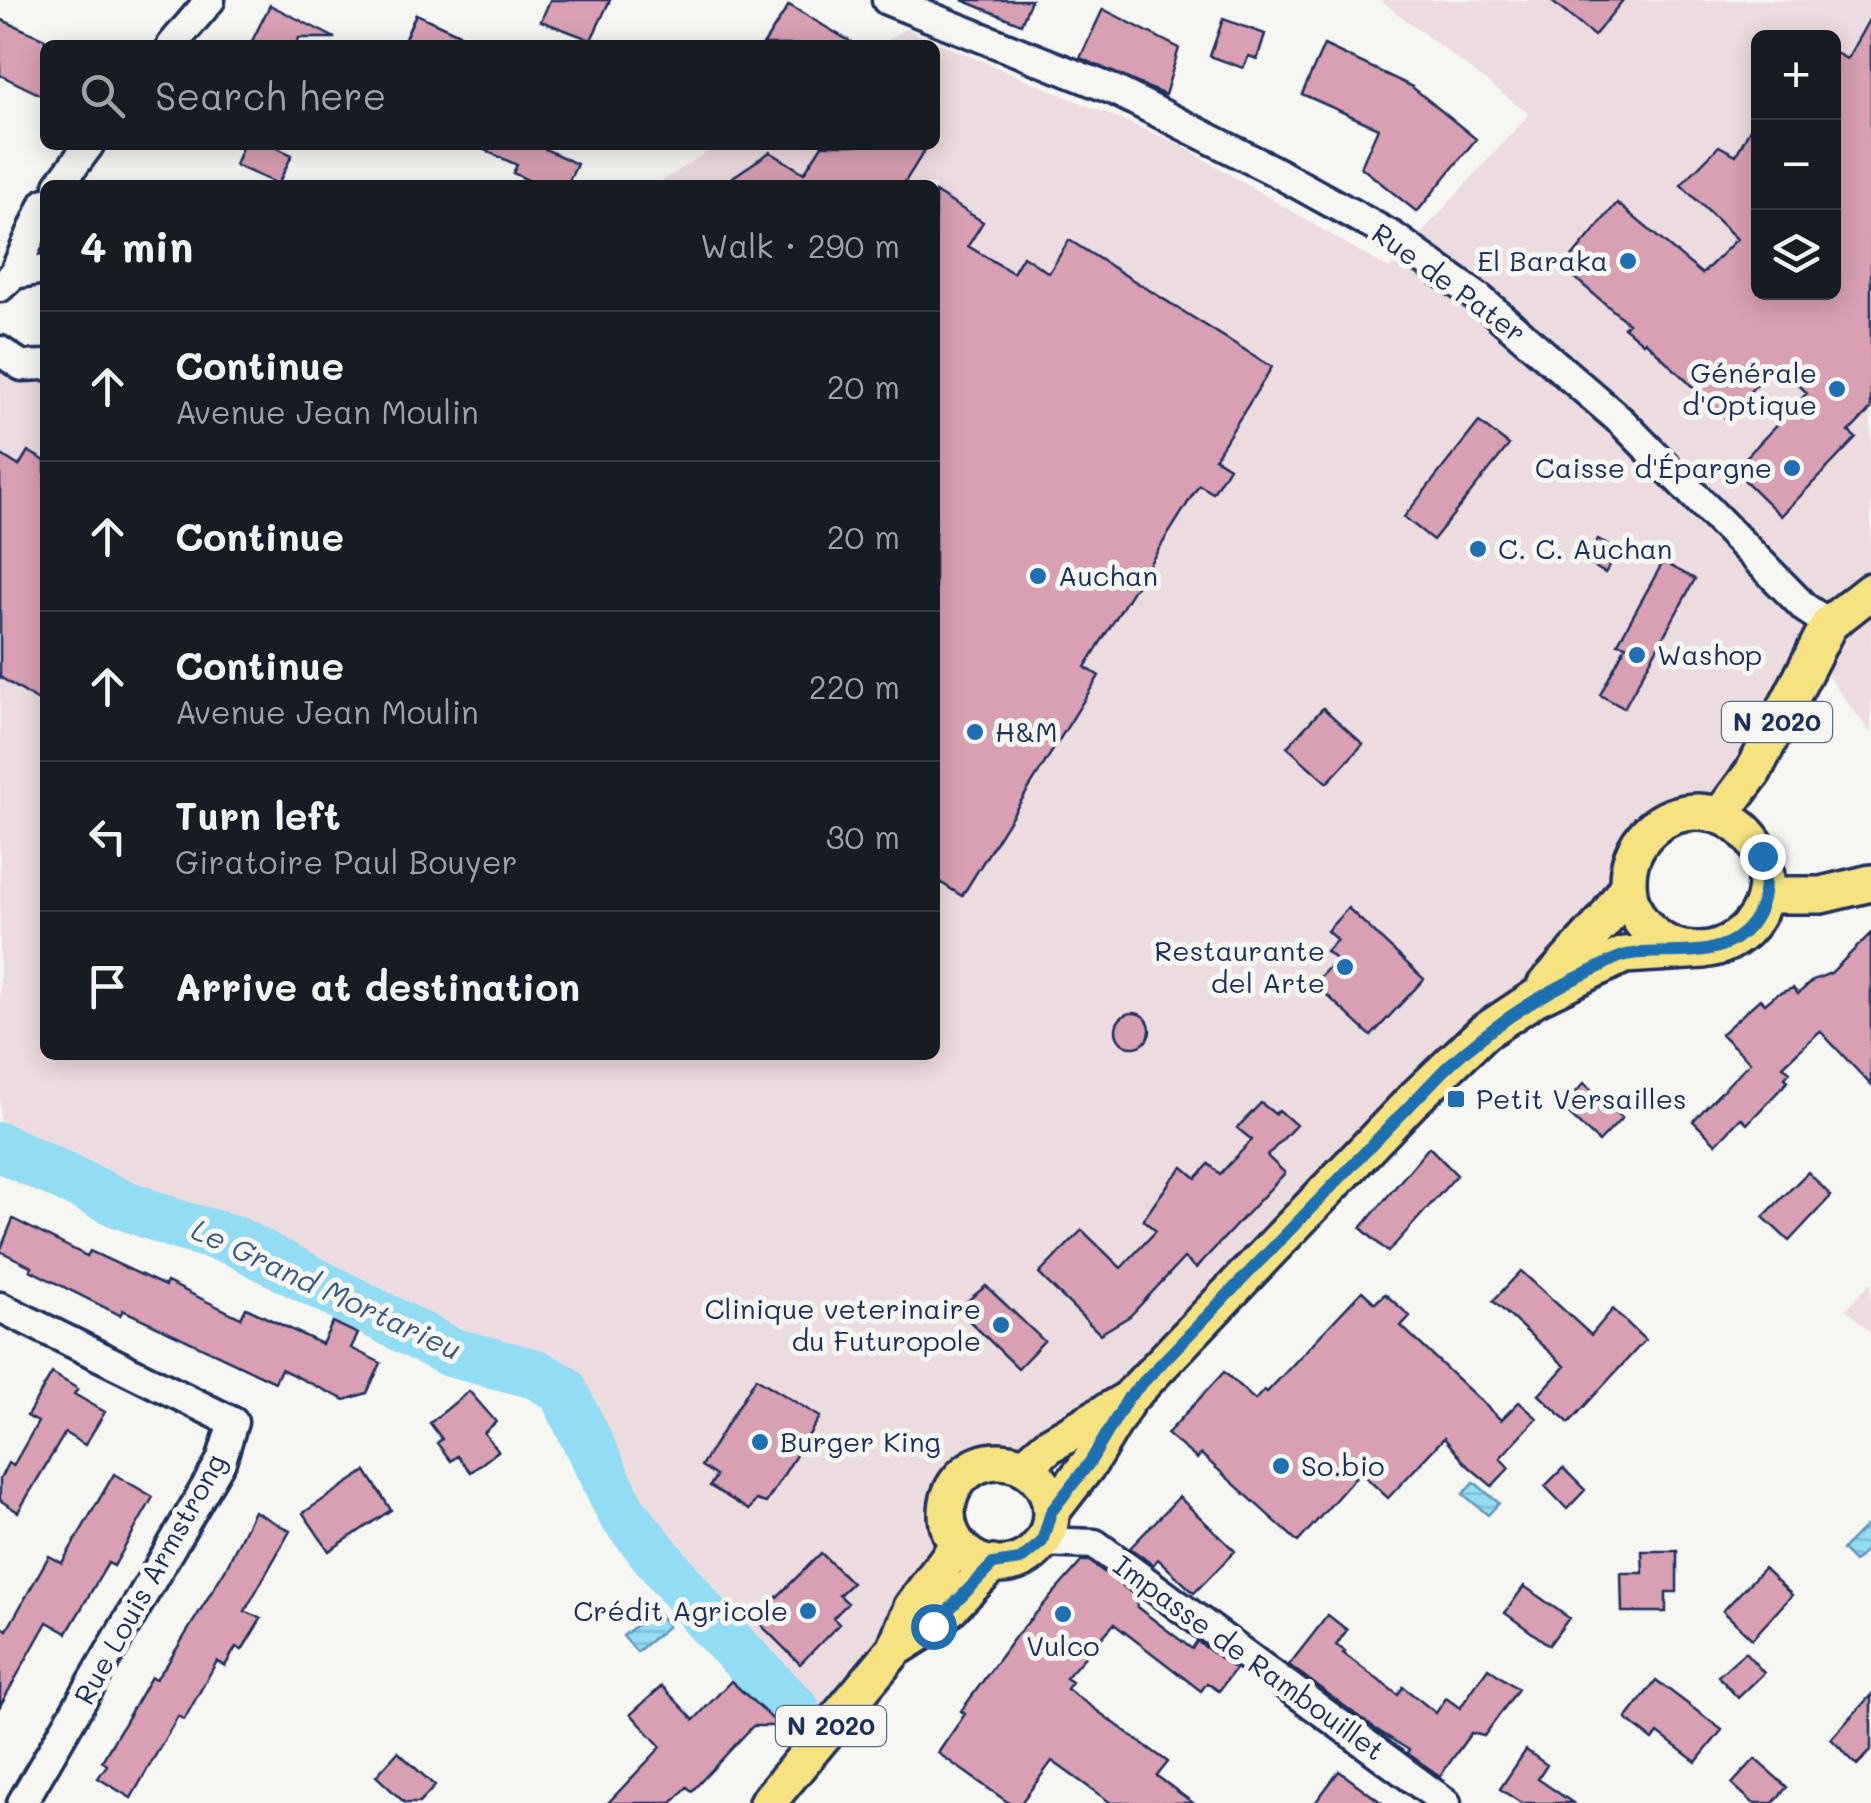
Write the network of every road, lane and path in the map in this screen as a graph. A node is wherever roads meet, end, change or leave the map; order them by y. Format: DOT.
graph roads {
  1 [pos="210,0"];
  2 [pos="887,0"];
  3 [pos="176,40"];
  4 [pos="85,150"];
  5 [pos="63,180"];
  6 [pos="40,219"];
  7 [pos="40,271"];
  8 [pos="7,280"];
  9 [pos="1871,591"];
  10 [pos="1829,624"];
  11 [pos="1720,816"];
  12 [pos="1871,884"];
  13 [pos="1628,887"];
  14 [pos="1765,894"];
  15 [pos="1704,950"];
  16 [pos="1534,998"];
  17 [pos="0,1306"];
  18 [pos="1128,1398"];
  19 [pos="1024,1467"];
  20 [pos="1047,1527"];
  21 [pos="958,1545"];
  22 [pos="993,1564"];
  23 [pos="895,1649"];
  24 [pos="22,1803"];
  25 [pos="767,1803"];
  26 [pos="1446,1803"];
  1 -- 3 [label="street"];
  2 -- 10 [label="street, Rue de Pater"];
  4 -- 5 [label="street"];
  6 -- 8 [label="street"];
  7 -- 8 [label="street"];
  9 -- 10 [label="main road, N 2020"];
  10 -- 11 [label="main road, N 2020"];
  11 -- 13 [label="main road"];
  11 -- 14 [label="main road"];
  12 -- 14 [label="main road"];
  13 -- 15 [label="main road"];
  13 -- 16 [label="main road"];
  14 -- 15 [label="main road"];
  15 -- 16 [label="main road"];
  16 -- 18 [label="main road"];
  17 -- 24 [label="street, Rue Louis Armstrong"];
  18 -- 19 [label="main road"];
  18 -- 20 [label="main road"];
  19 -- 20 [label="main road"];
  19 -- 21 [label="main road"];
  20 -- 22 [label="main road"];
  20 -- 26 [label="street, Impasse de Rambouillet"];
  21 -- 22 [label="main road"];
  21 -- 23 [label="main road, N 2020"];
  22 -- 23 [label="main road, N 2020"];
  23 -- 25 [label="main road, N 2020"];
}
